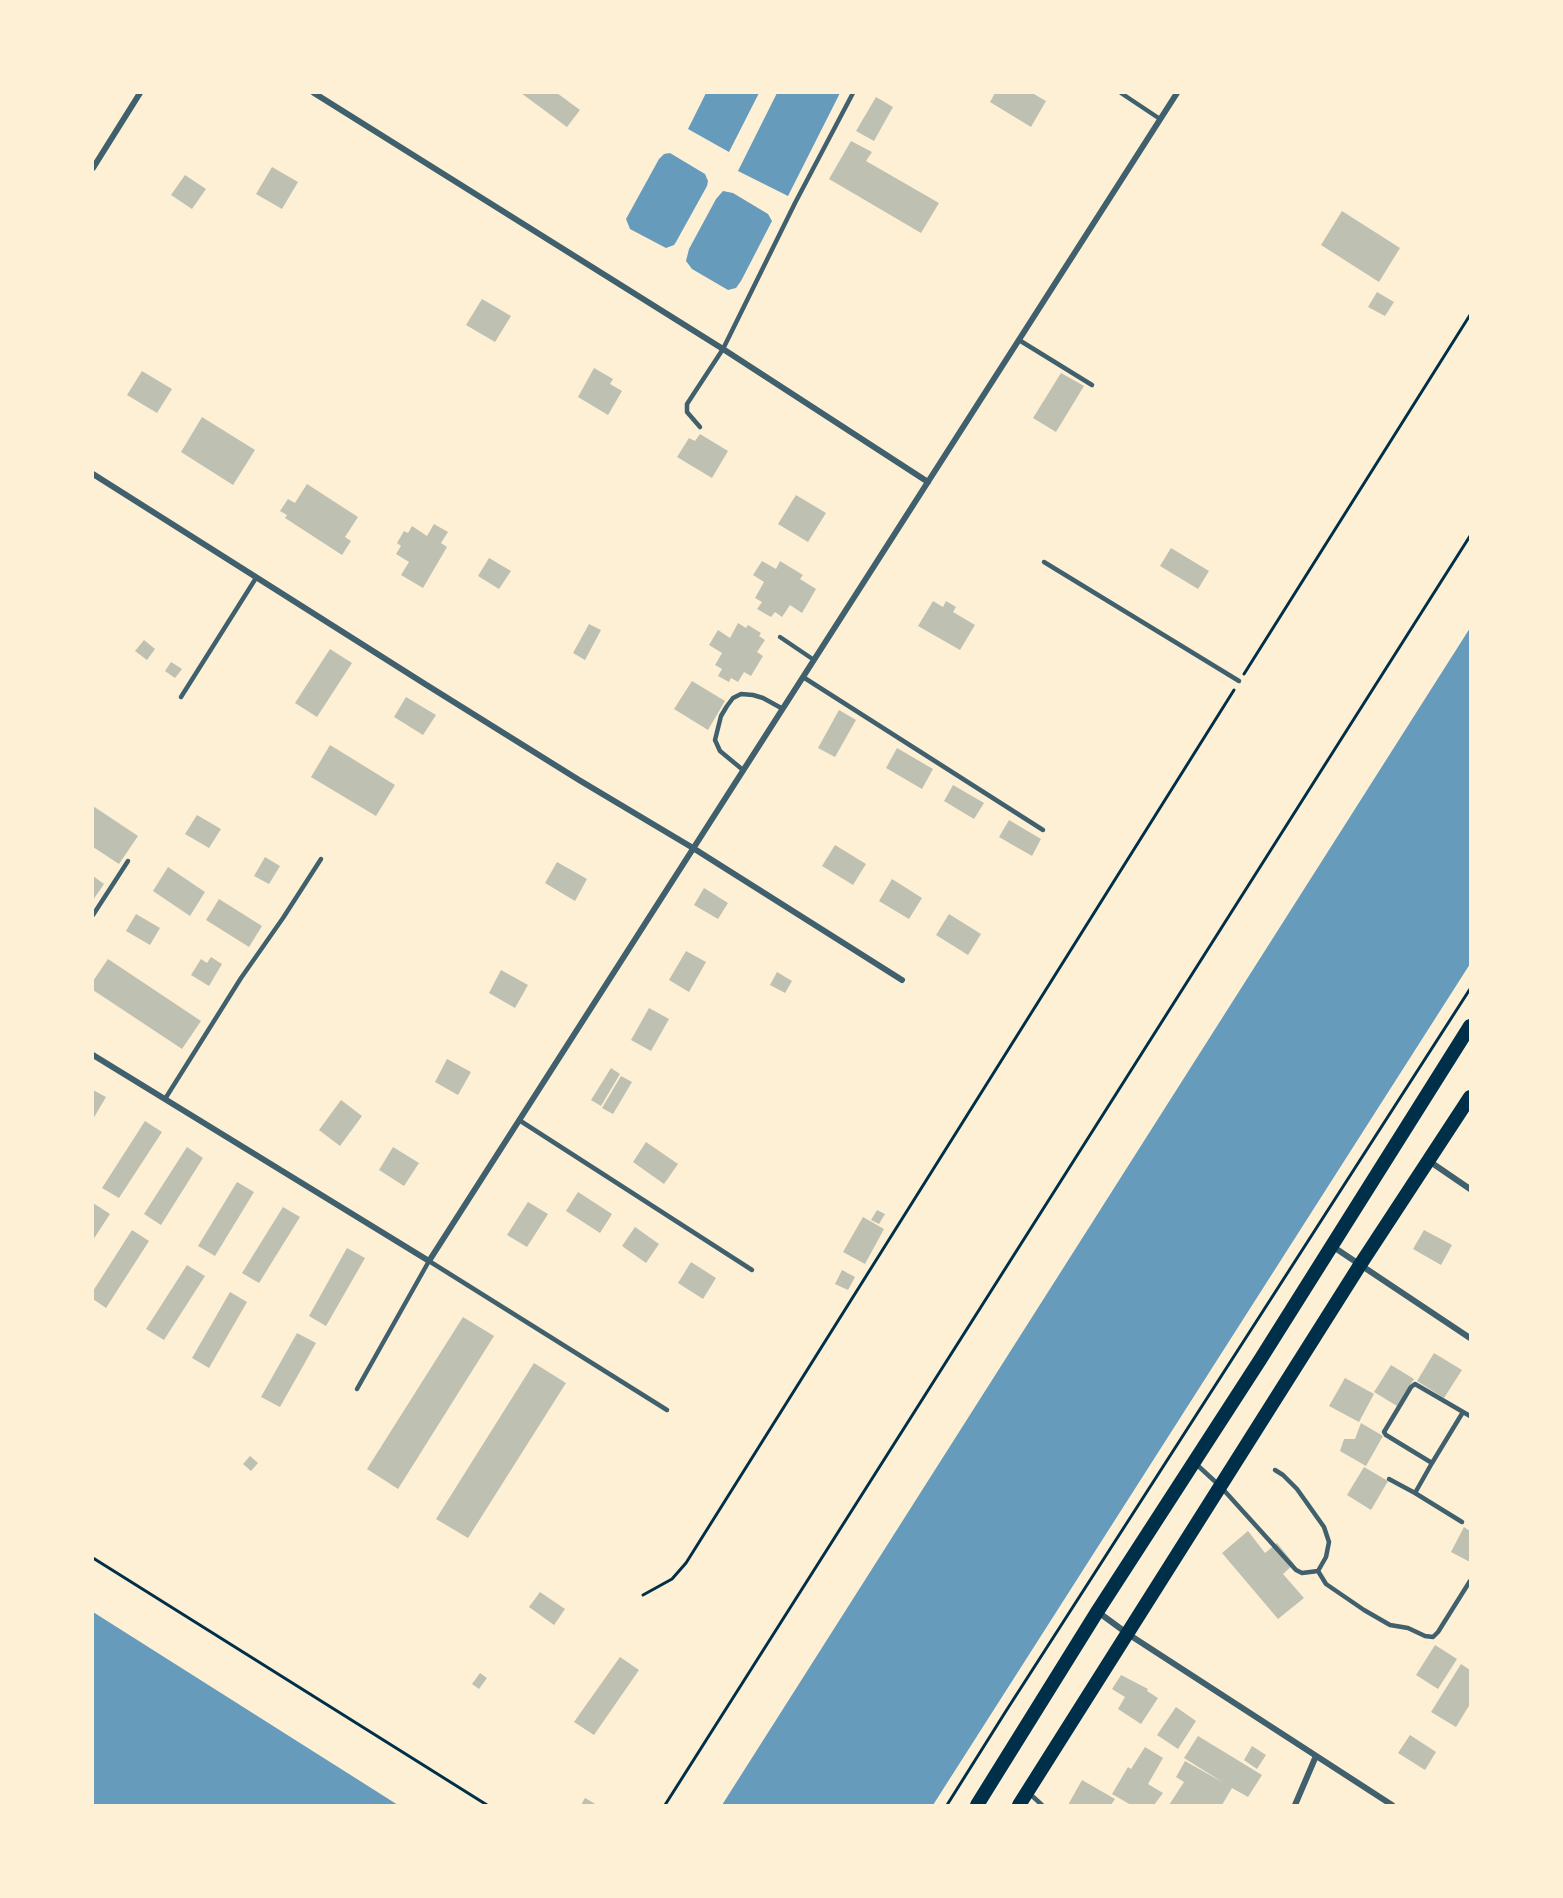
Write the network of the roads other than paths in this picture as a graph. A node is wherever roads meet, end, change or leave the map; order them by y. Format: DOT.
graph roads {
  1 [pos="140,93"];
  2 [pos="314,93"];
  3 [pos="853,93"];
  4 [pos="1121,93"];
  5 [pos="1177,93"];
  6 [pos="1161,119"];
  7 [pos="93,168"];
  8 [pos="1019,340"];
  9 [pos="723,349"];
  10 [pos="1092,385"];
  11 [pos="700,427"];
  12 [pos="93,474"];
  13 [pos="928,482"];
  14 [pos="1044,562"];
  15 [pos="256,578"];
  16 [pos="780,637"];
  17 [pos="814,660"];
  18 [pos="803,677"];
  19 [pos="1239,681"];
  20 [pos="181,697"];
  21 [pos="783,709"];
  22 [pos="743,770"];
  23 [pos="1043,830"];
  24 [pos="693,848"];
  25 [pos="321,859"];
  26 [pos="128,861"];
  27 [pos="93,915"];
  28 [pos="902,980"];
  29 [pos="1470,1026"];
  30 [pos="93,1055"];
  31 [pos="1470,1097"];
  32 [pos="165,1099"];
  33 [pos="519,1120"];
  34 [pos="1429,1161"];
  35 [pos="1470,1188"];
  36 [pos="1332,1246"];
  37 [pos="429,1261"];
  38 [pos="1360,1265"];
  39 [pos="752,1270"];
  40 [pos="1470,1338"];
  41 [pos="357,1389"];
  42 [pos="668,1410"];
  43 [pos="1463,1412"];
  44 [pos="1470,1416"];
  45 [pos="1193,1462"];
  46 [pos="1432,1463"];
  47 [pos="1275,1470"];
  48 [pos="1389,1479"];
  49 [pos="1221,1487"];
  50 [pos="1415,1493"];
  51 [pos="1462,1522"];
  52 [pos="1318,1571"];
  53 [pos="1470,1581"];
  54 [pos="1097,1612"];
  55 [pos="1128,1634"];
  56 [pos="1316,1756"];
  57 [pos="1028,1792"];
  58 [pos="977,1805"];
  59 [pos="1019,1805"];
  60 [pos="1042,1805"];
  61 [pos="1295,1805"];
  62 [pos="1392,1805"];
  1 -- 7 [label="street"];
  2 -- 9 [label="street"];
  3 -- 9 [label="lane"];
  4 -- 6 [label="lane"];
  5 -- 6 [label="street"];
  6 -- 8 [label="street"];
  8 -- 10 [label="lane"];
  8 -- 13 [label="street"];
  9 -- 11 [label="lane"];
  9 -- 13 [label="street"];
  12 -- 15 [label="street"];
  13 -- 17 [label="street"];
  14 -- 19 [label="lane"];
  15 -- 20 [label="lane"];
  15 -- 24 [label="street"];
  16 -- 17 [label="lane"];
  17 -- 18 [label="street"];
  18 -- 21 [label="street"];
  18 -- 23 [label="lane"];
  21 -- 22 [label="street"];
  21 -- 22 [label="lane"];
  22 -- 24 [label="street"];
  24 -- 28 [label="street"];
  24 -- 33 [label="street"];
  25 -- 32 [label="lane"];
  26 -- 27 [label="lane"];
  29 -- 36 [label="main road"];
  30 -- 32 [label="street"];
  31 -- 34 [label="main road"];
  32 -- 37 [label="street"];
  33 -- 37 [label="street"];
  33 -- 39 [label="lane"];
  34 -- 35 [label="street"];
  34 -- 38 [label="main road"];
  36 -- 38 [label="street"];
  36 -- 45 [label="main road"];
  37 -- 41 [label="lane"];
  37 -- 42 [label="lane"];
  38 -- 40 [label="street"];
  38 -- 49 [label="main road"];
  43 -- 44 [label="lane"];
  43 -- 46 [label="lane"];
  43 -- 46 [label="lane"];
  45 -- 49 [label="lane"];
  45 -- 54 [label="main road"];
  46 -- 50 [label="lane"];
  47 -- 52 [label="lane"];
  48 -- 50 [label="lane"];
  49 -- 52 [label="lane"];
  49 -- 55 [label="main road"];
  50 -- 51 [label="lane"];
  52 -- 53 [label="lane"];
  54 -- 55 [label="street"];
  54 -- 58 [label="main road"];
  55 -- 56 [label="street"];
  55 -- 57 [label="main road"];
  56 -- 61 [label="street"];
  56 -- 62 [label="street"];
  57 -- 59 [label="main road"];
  57 -- 60 [label="lane"];
}
